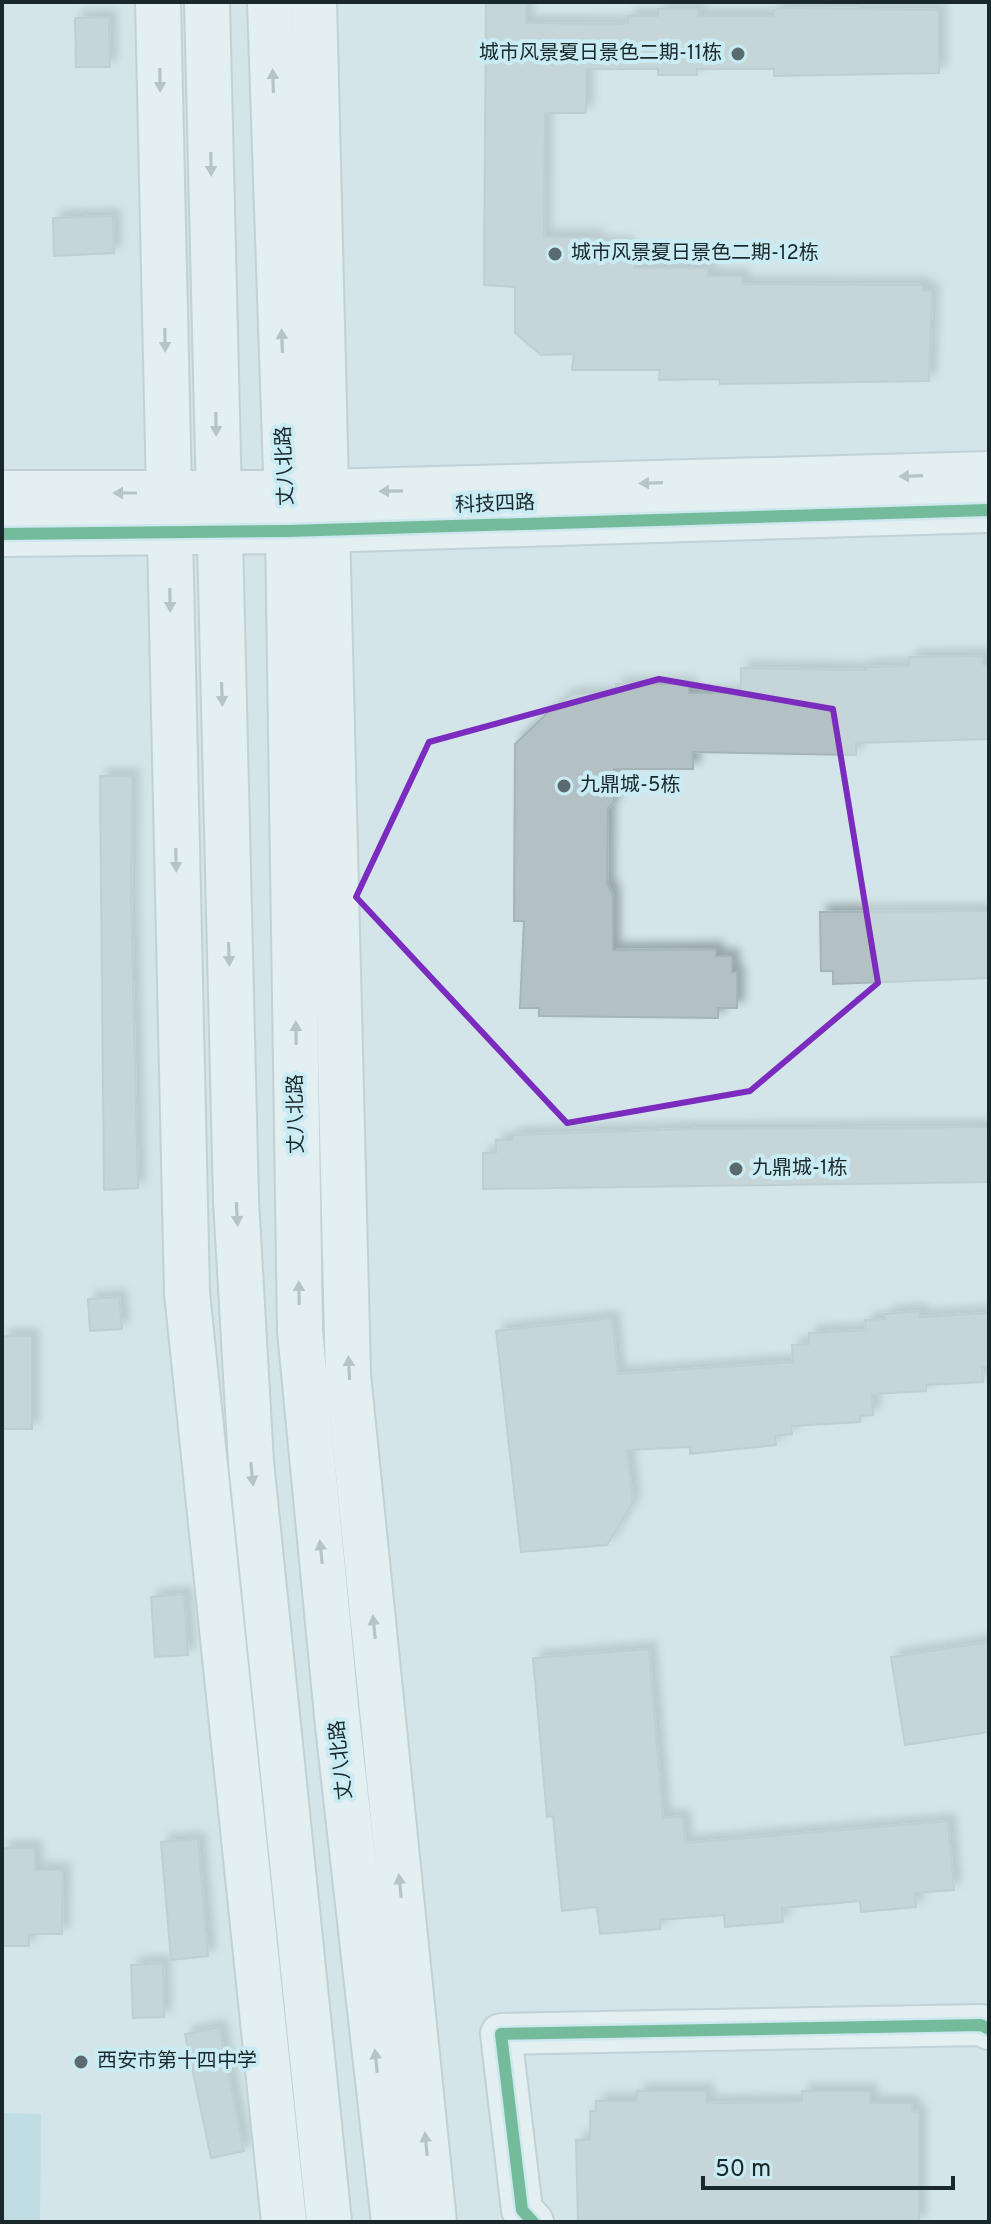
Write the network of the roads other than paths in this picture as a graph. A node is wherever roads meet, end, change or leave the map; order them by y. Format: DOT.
graph roads {
  1 [pos="158,2"];
  2 [pos="207,2"];
  3 [pos="270,2"];
  4 [pos="314,2"];
  5 [pos="989,474"];
  6 [pos="2,493"];
  7 [pos="989,510"];
  8 [pos="306,511"];
  9 [pos="168,513"];
  10 [pos="218,513"];
  11 [pos="2,534"];
  12 [pos="989,2029"];
  13 [pos="284,2222"];
  14 [pos="329,2222"];
  15 [pos="394,2222"];
  16 [pos="434,2222"];
  17 [pos="533,2222"];
  1 -- 9 [label="main road, one-way"];
  2 -- 10 [label="main road, one-way"];
  8 -- 3 [label="main road, 丈八北路, one-way"];
  4 -- 8 [label="main road"];
  5 -- 8 [label="main road, 科技四路, one-way"];
  9 -- 6 [label="main road, 科技四路, one-way"];
  7 -- 8 [label="main road, 科技四路"];
  8 -- 10 [label="main road, 科技四路"];
  15 -- 8 [label="main road, 丈八北路, one-way"];
  16 -- 8 [label="main road, one-way"];
  9 -- 10 [label="main road, 科技四路"];
  9 -- 11 [label="main road, 科技四路"];
  9 -- 13 [label="main road, one-way"];
  10 -- 14 [label="main road, one-way"];
  12 -- 17 [label="street"];
}
